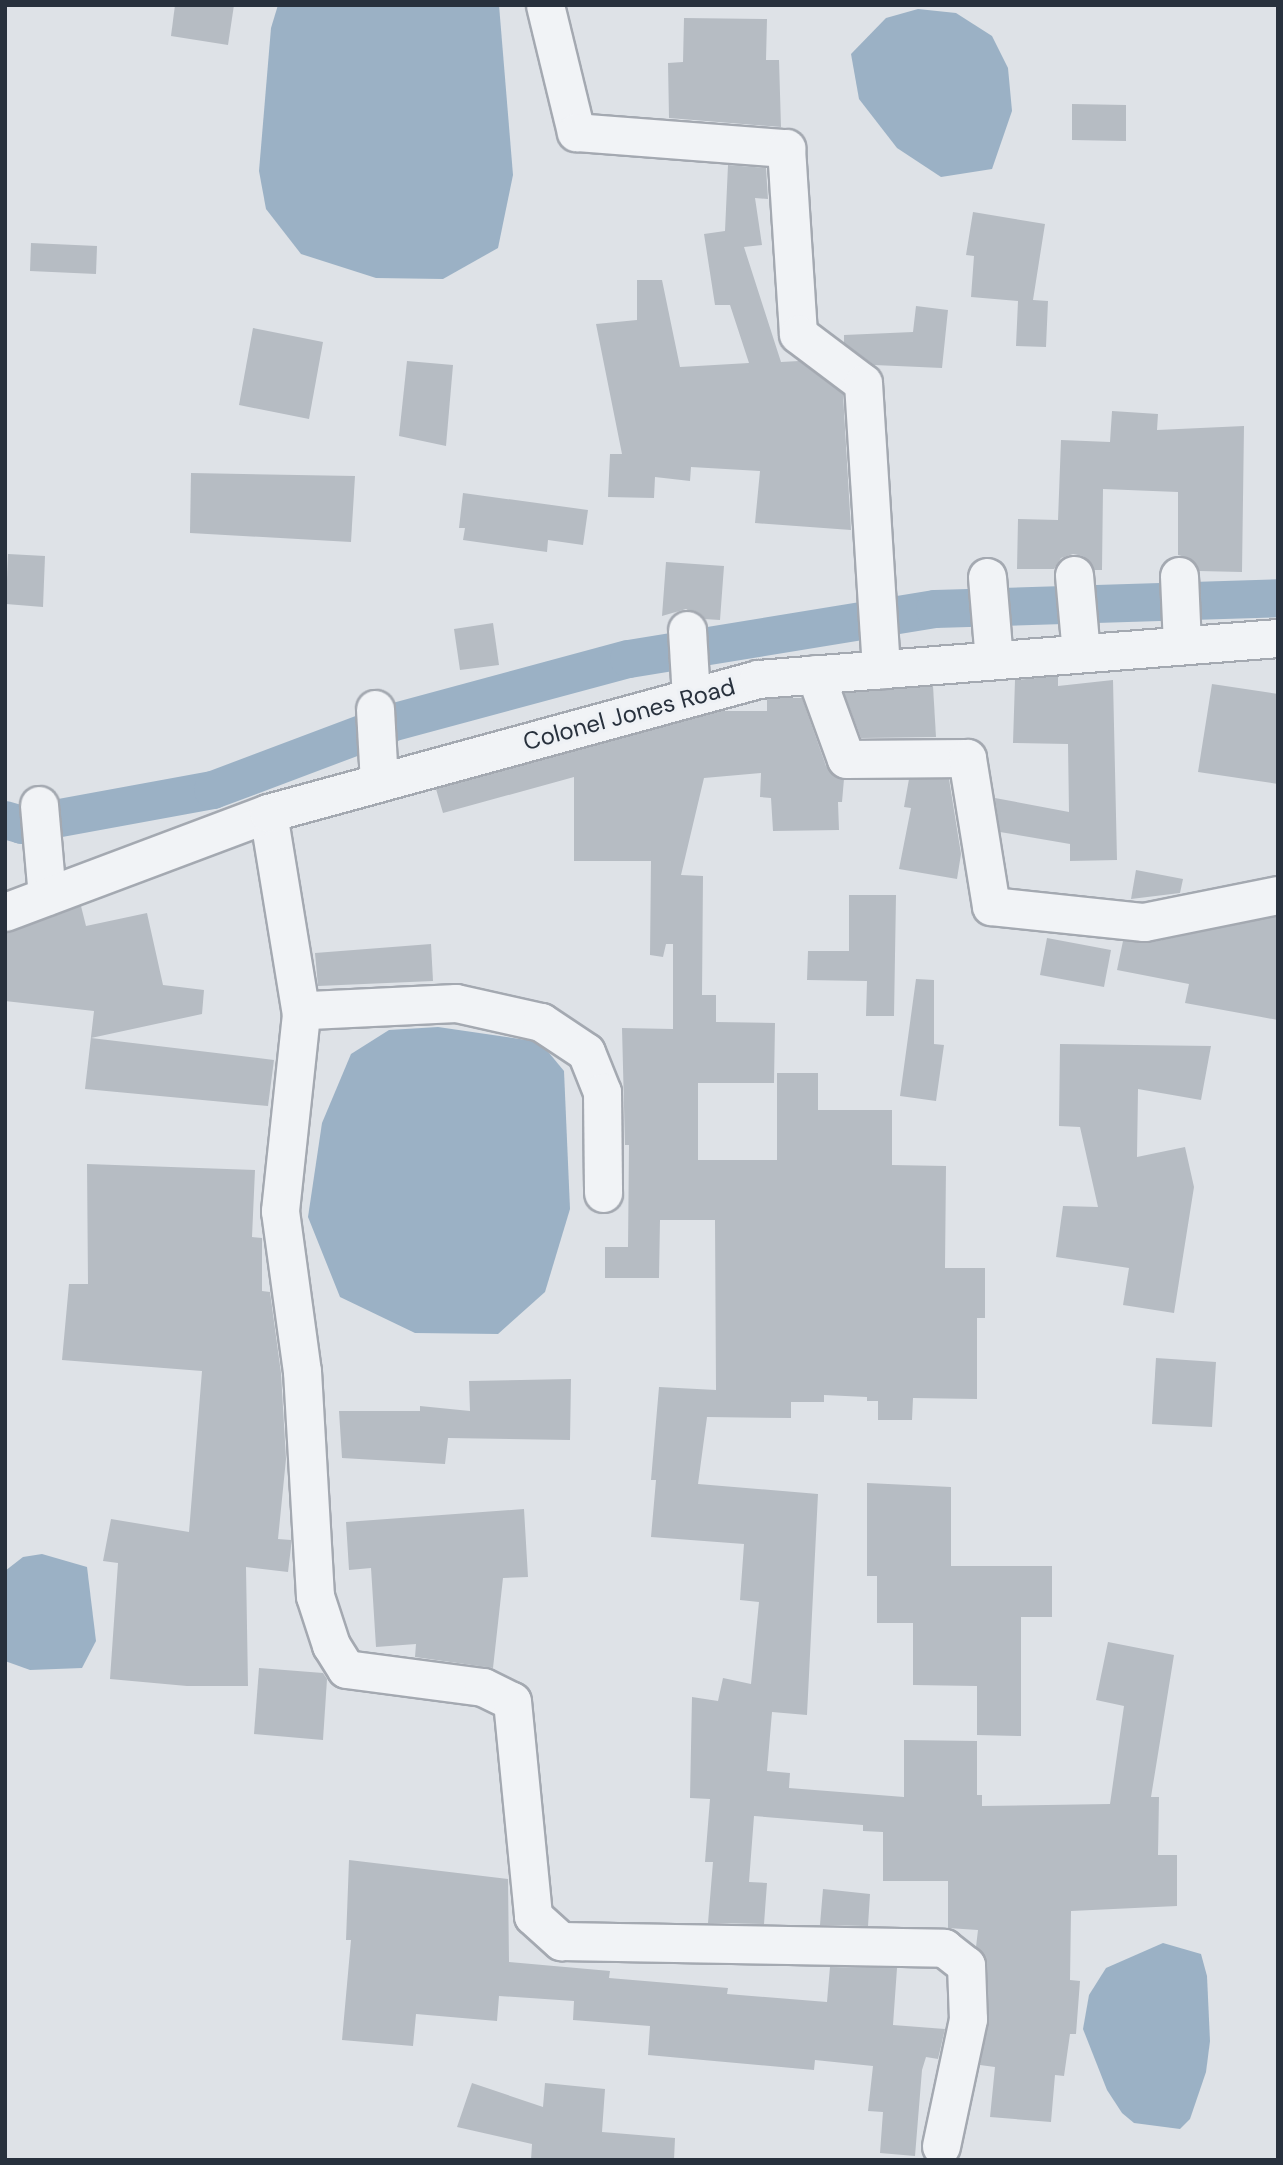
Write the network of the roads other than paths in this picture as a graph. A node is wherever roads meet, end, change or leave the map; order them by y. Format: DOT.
graph roads {
  1 [pos="545,5"];
  2 [pos="1074,575"];
  3 [pos="1178,576"];
  4 [pos="987,577"];
  5 [pos="687,630"];
  6 [pos="1278,638"];
  7 [pos="1182,641"];
  8 [pos="1079,646"];
  9 [pos="992,650"];
  10 [pos="880,660"];
  11 [pos="815,674"];
  12 [pos="690,695"];
  13 [pos="375,709"];
  14 [pos="378,777"];
  15 [pos="39,806"];
  16 [pos="268,813"];
  17 [pos="45,882"];
  18 [pos="1278,895"];
  19 [pos="5,912"];
  20 [pos="301,1014"];
  21 [pos="603,1193"];
  22 [pos="941,2146"];
  1 -- 10 [label="street"];
  2 -- 8 [label="street"];
  3 -- 7 [label="street"];
  4 -- 9 [label="street"];
  5 -- 12 [label="street"];
  6 -- 7 [label="street, Colonel Jones Road"];
  7 -- 8 [label="street, Colonel Jones Road"];
  8 -- 9 [label="street, Colonel Jones Road"];
  9 -- 10 [label="street, Colonel Jones Road"];
  10 -- 11 [label="street, Colonel Jones Road"];
  11 -- 12 [label="street, Colonel Jones Road"];
  11 -- 18 [label="street"];
  12 -- 14 [label="street, Colonel Jones Road"];
  13 -- 14 [label="street"];
  14 -- 16 [label="street, Colonel Jones Road"];
  15 -- 17 [label="street"];
  16 -- 17 [label="street, Colonel Jones Road"];
  16 -- 20 [label="street"];
  17 -- 19 [label="street, Colonel Jones Road"];
  20 -- 21 [label="street"];
  20 -- 22 [label="street"];
}
